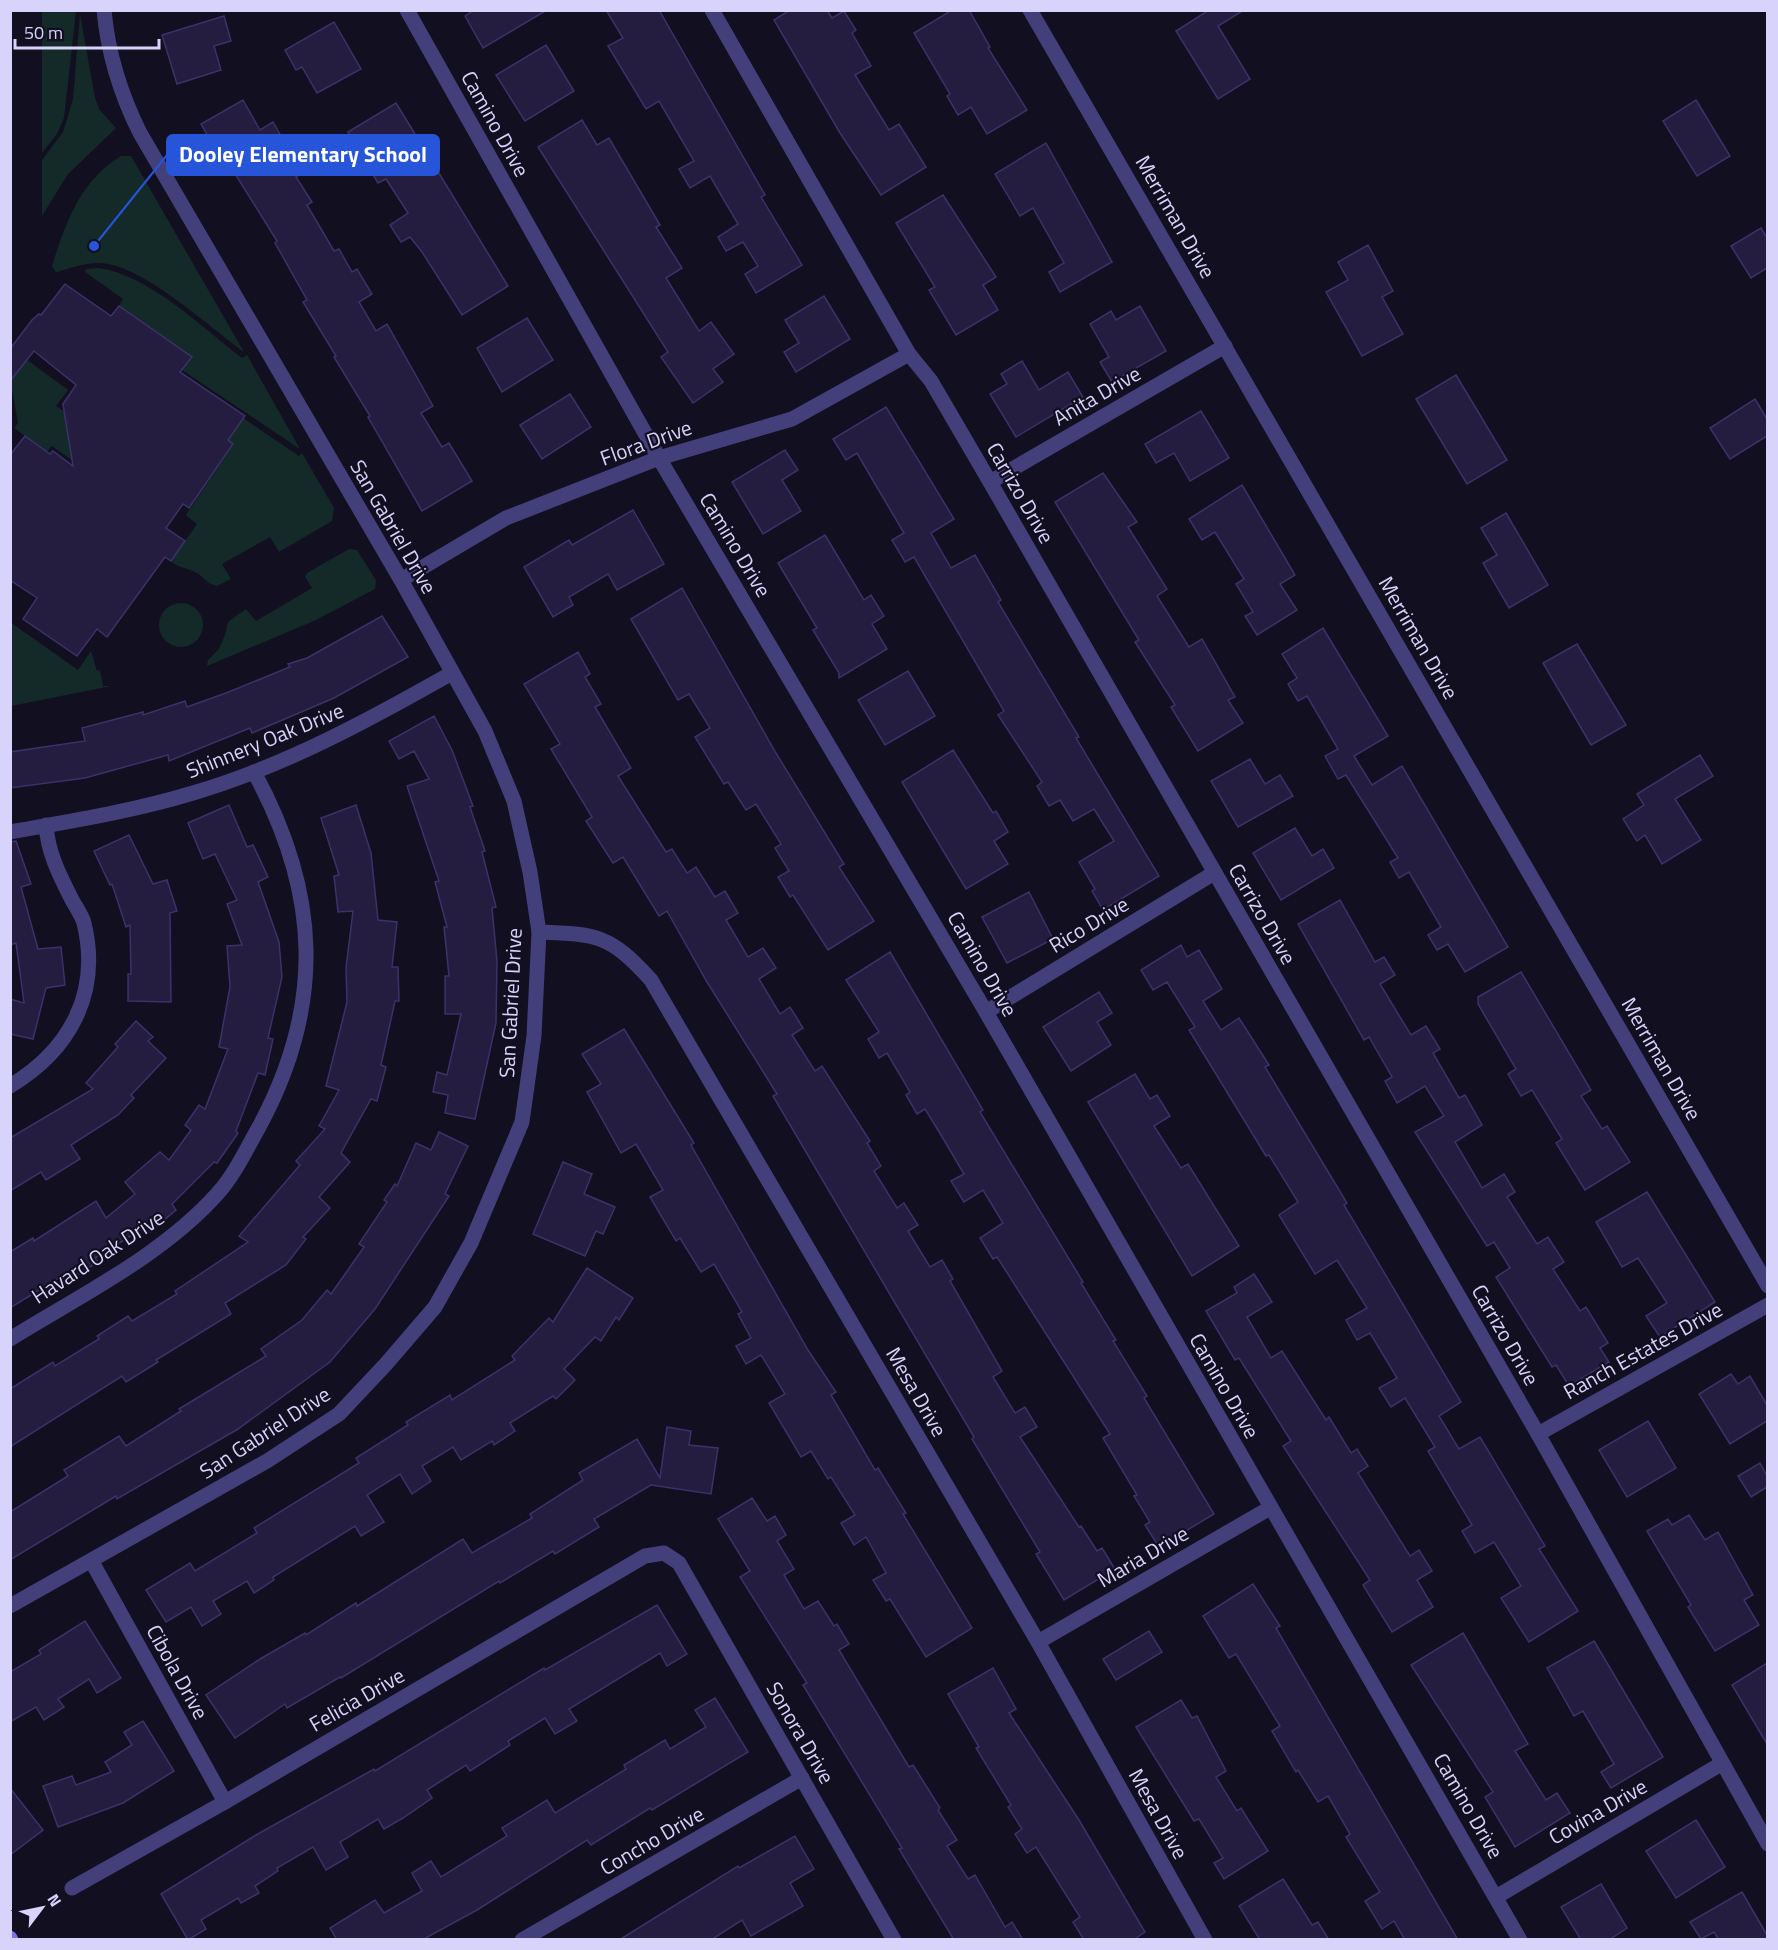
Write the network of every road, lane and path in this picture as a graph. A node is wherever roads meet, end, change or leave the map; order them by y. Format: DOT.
graph roads {
  1 [pos="104,10"];
  2 [pos="407,10"];
  3 [pos="712,10"];
  4 [pos="1030,10"];
  5 [pos="1225,346"];
  6 [pos="909,354"];
  7 [pos="659,458"];
  8 [pos="990,482"];
  9 [pos="401,580"];
  10 [pos="452,674"];
  11 [pos="254,772"];
  12 [pos="46,825"];
  13 [pos="10,832"];
  14 [pos="1214,873"];
  15 [pos="539,932"];
  16 [pos="986,1012"];
  17 [pos="10,1086"];
  18 [pos="1767,1286"];
  19 [pos="1767,1305"];
  20 [pos="10,1339"];
  21 [pos="1538,1434"];
  22 [pos="1270,1508"];
  23 [pos="663,1553"];
  24 [pos="92,1562"];
  25 [pos="10,1606"];
  26 [pos="1038,1642"];
  27 [pos="1721,1764"];
  28 [pos="802,1778"];
  29 [pos="225,1802"];
  30 [pos="1767,1844"];
  31 [pos="72,1888"];
  32 [pos="1496,1897"];
  33 [pos="522,1940"];
  34 [pos="894,1940"];
  35 [pos="1205,1940"];
  36 [pos="1520,1940"];
  1 -- 9 [label="street, San Gabriel Drive"];
  2 -- 7 [label="street, Camino Drive"];
  3 -- 6 [label="street, Carrizo Drive"];
  4 -- 5 [label="street, Merriman Drive"];
  5 -- 8 [label="street, Anita Drive"];
  5 -- 18 [label="street, Merriman Drive"];
  6 -- 7 [label="street, Flora Drive"];
  6 -- 8 [label="street, Carrizo Drive"];
  7 -- 9 [label="street, Flora Drive"];
  7 -- 16 [label="street, Camino Drive"];
  8 -- 14 [label="street, Carrizo Drive"];
  9 -- 10 [label="street, San Gabriel Drive"];
  10 -- 11 [label="street, Shinnery Oak Drive"];
  10 -- 15 [label="street, San Gabriel Drive"];
  11 -- 12 [label="street, Shinnery Oak Drive"];
  11 -- 20 [label="street, Havard Oak Drive"];
  12 -- 13 [label="street, Shinnery Oak Drive"];
  12 -- 17 [label="street"];
  14 -- 16 [label="street, Rico Drive"];
  14 -- 21 [label="street, Carrizo Drive"];
  15 -- 24 [label="street, San Gabriel Drive"];
  15 -- 26 [label="street, Mesa Drive"];
  16 -- 22 [label="street, Camino Drive"];
  19 -- 21 [label="street, Ranch Estates Drive"];
  21 -- 27 [label="street, Carrizo Drive"];
  22 -- 26 [label="street, Maria Drive"];
  22 -- 32 [label="street, Camino Drive"];
  23 -- 28 [label="street, Sonora Drive"];
  23 -- 29 [label="street, Felicia Drive"];
  24 -- 25 [label="street, San Gabriel Drive"];
  24 -- 29 [label="street, Cibola Drive"];
  26 -- 35 [label="street, Mesa Drive"];
  27 -- 30 [label="street, Carrizo Drive"];
  27 -- 32 [label="street, Covina Drive"];
  28 -- 33 [label="street, Concho Drive"];
  28 -- 34 [label="street, Sonora Drive"];
  29 -- 31 [label="street, Felicia Drive"];
  32 -- 36 [label="street, Camino Drive"];
}
